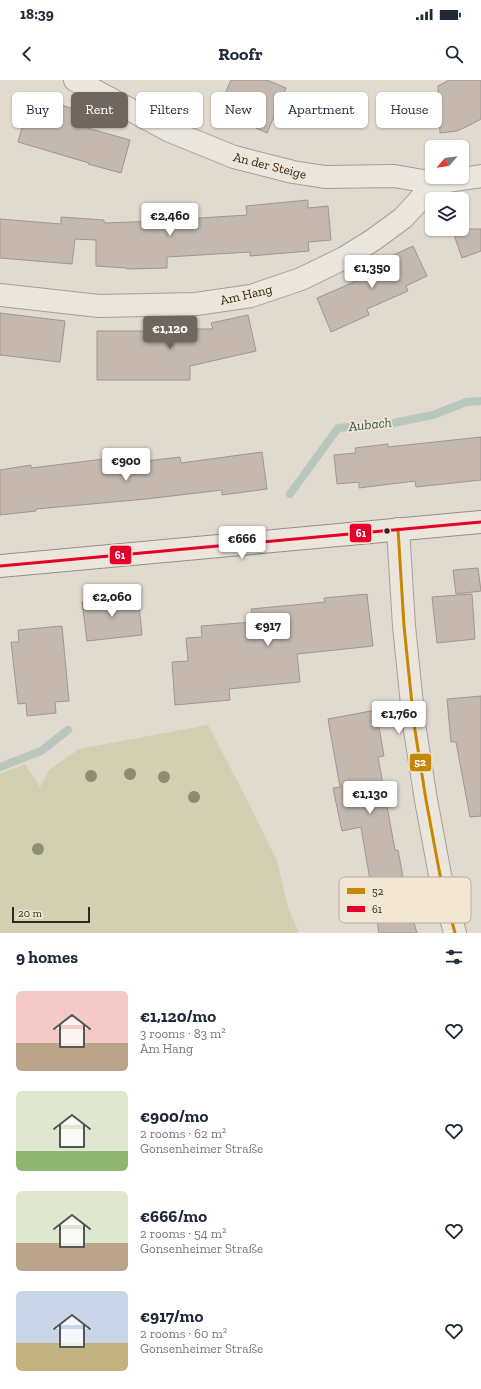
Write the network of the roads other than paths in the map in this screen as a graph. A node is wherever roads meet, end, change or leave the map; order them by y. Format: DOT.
graph roads {
  1 [pos="75,80"];
  2 [pos="481,176"];
  3 [pos="469,178"];
  4 [pos="425,181"];
  5 [pos="435,184"];
  6 [pos="0,295"];
  7 [pos="481,522"];
  8 [pos="398,529"];
  9 [pos="0,566"];
  10 [pos="441,877"];
  11 [pos="452,923"];
  12 [pos="455,933"];
  1 -- 4 [label="street, An der Steige"];
  2 -- 3 [label="street, An der Steige"];
  5 -- 6 [label="street, Am Hang"];
  7 -- 8 [label="street"];
  8 -- 9 [label="street"];
  8 -- 10 [label="street"];
  11 -- 12 [label="street"];
}
